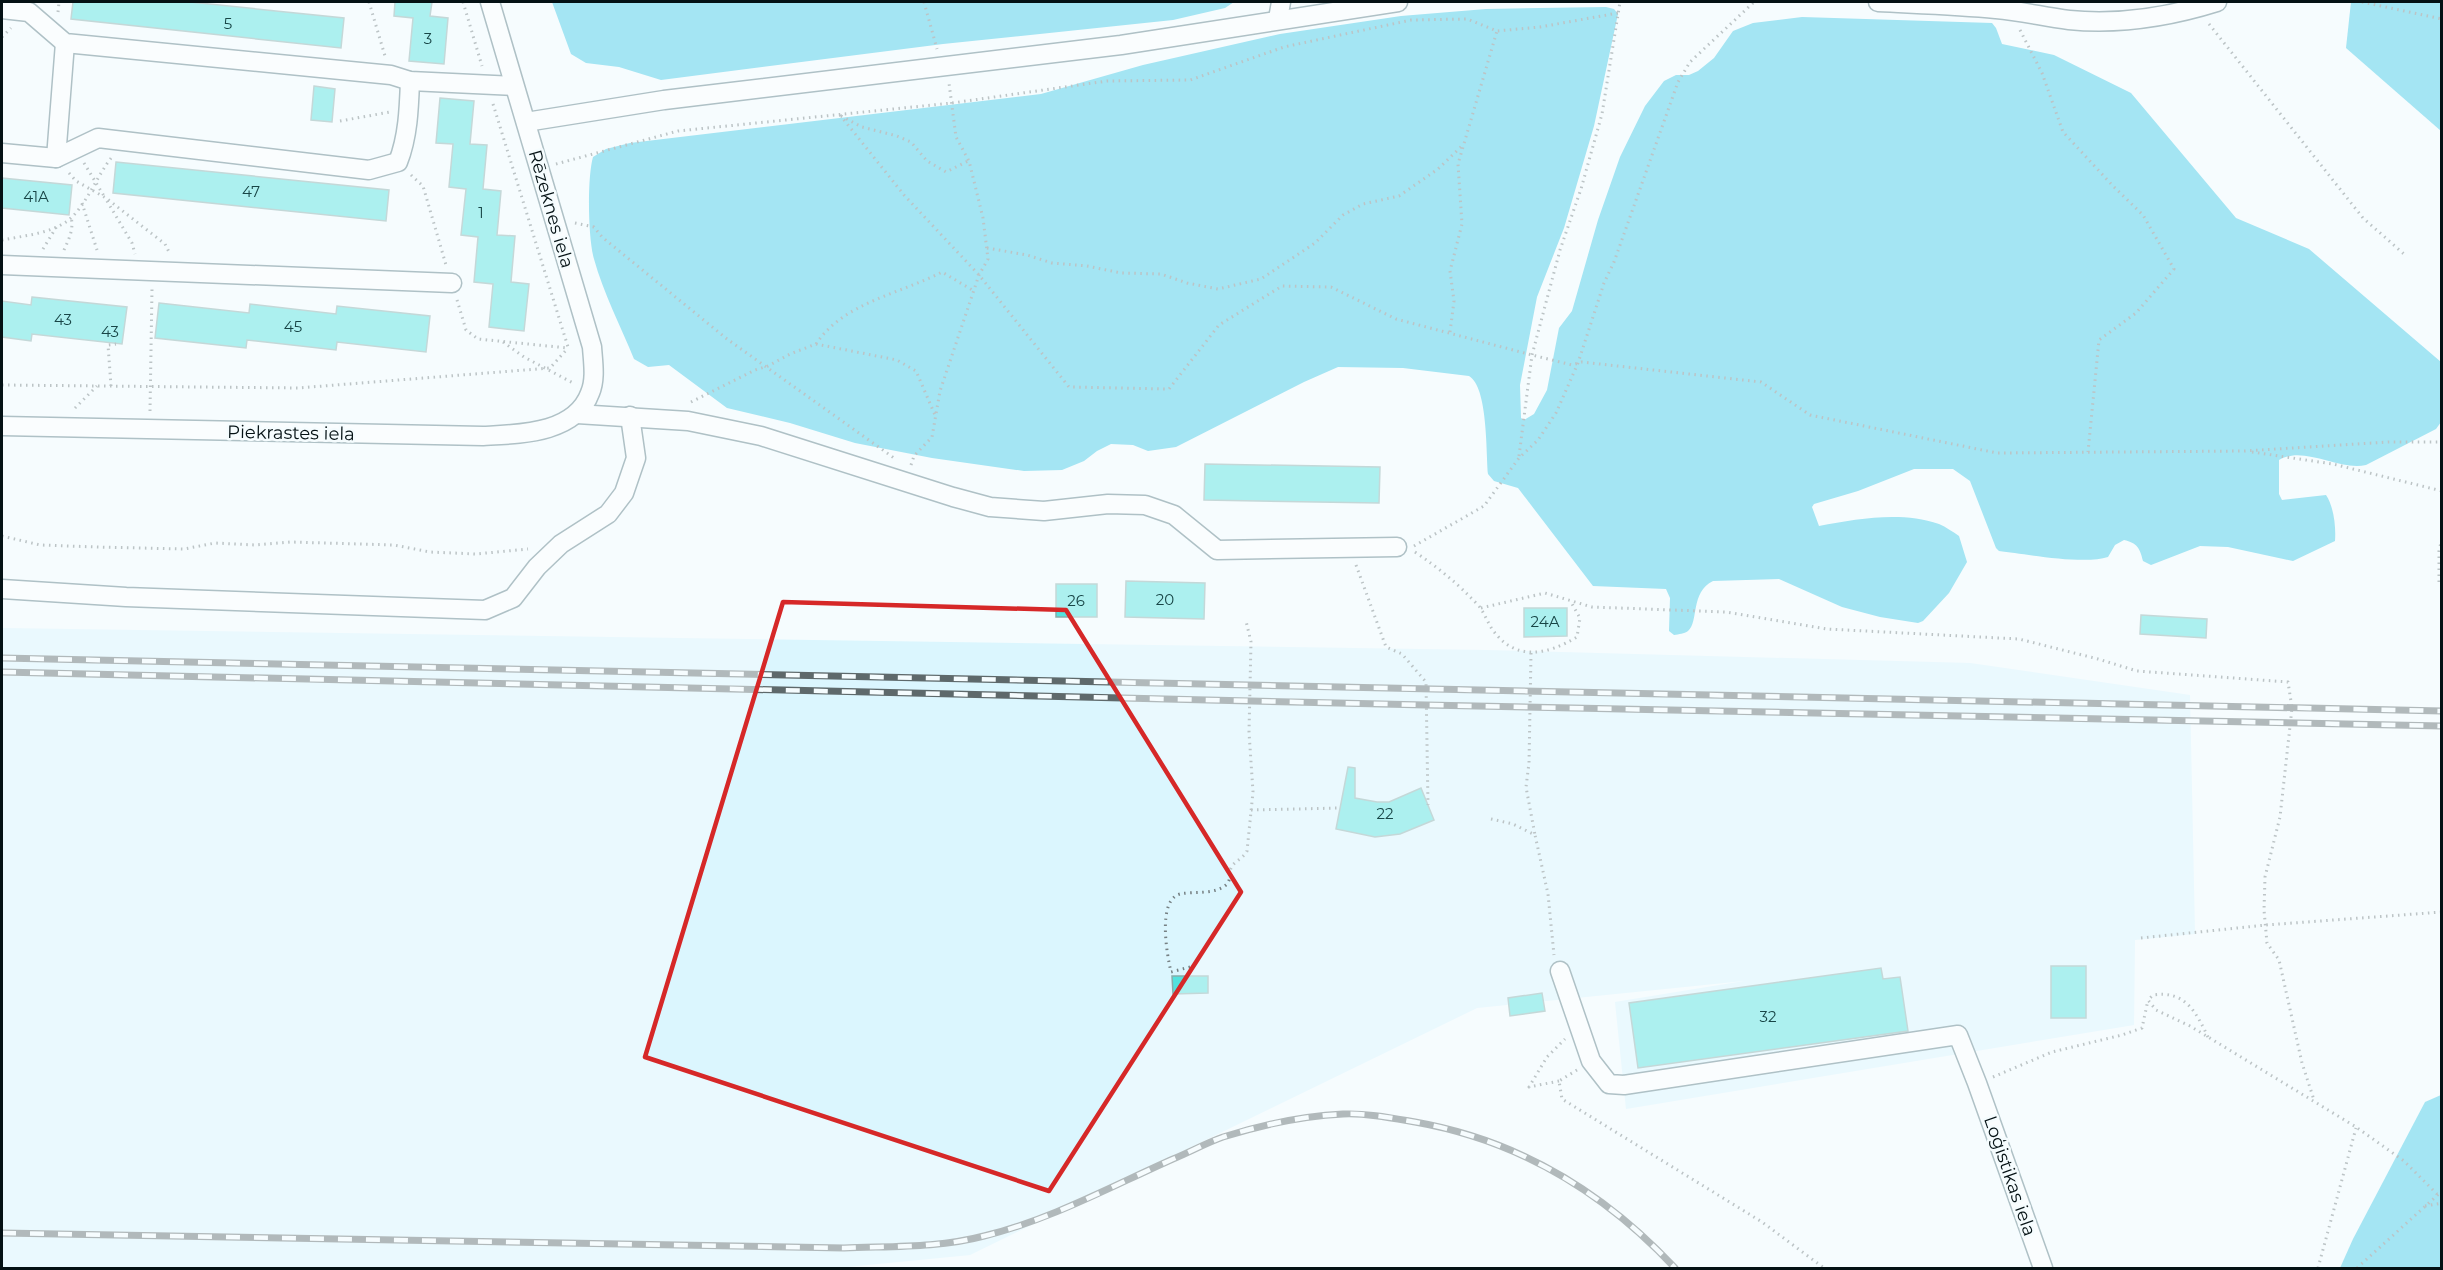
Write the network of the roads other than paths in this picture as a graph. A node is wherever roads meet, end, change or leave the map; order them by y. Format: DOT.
graph roads {
  1 [pos="490,2"];
  2 [pos="1398,2"];
  3 [pos="1878,2"];
  4 [pos="2217,2"];
  5 [pos="2,9"];
  6 [pos="1279,10"];
  7 [pos="65,43"];
  8 [pos="410,81"];
  9 [pos="514,86"];
  10 [pos="526,123"];
  11 [pos="2,153"];
  12 [pos="56,158"];
  13 [pos="2,265"];
  14 [pos="452,283"];
  15 [pos="577,414"];
  16 [pos="630,416"];
  17 [pos="2,426"];
  18 [pos="1397,547"];
  19 [pos="2,589"];
  20 [pos="1560,970"];
  21 [pos="2043,1269"];
  1 -- 9 [label="street, Rēzeknes iela"];
  2 -- 6 [label="street"];
  3 -- 4 [label="street"];
  5 -- 7 [label="street"];
  6 -- 10 [label="street"];
  7 -- 8 [label="street"];
  7 -- 12 [label="street"];
  8 -- 9 [label="street"];
  8 -- 12 [label="street"];
  9 -- 10 [label="street, Rēzeknes iela"];
  10 -- 15 [label="street, Rēzeknes iela"];
  11 -- 12 [label="street"];
  13 -- 14 [label="street"];
  15 -- 16 [label="street"];
  15 -- 17 [label="street, Piekrastes iela"];
  16 -- 18 [label="street"];
  16 -- 19 [label="street"];
  20 -- 21 [label="street, Loģistikas iela"];
}
